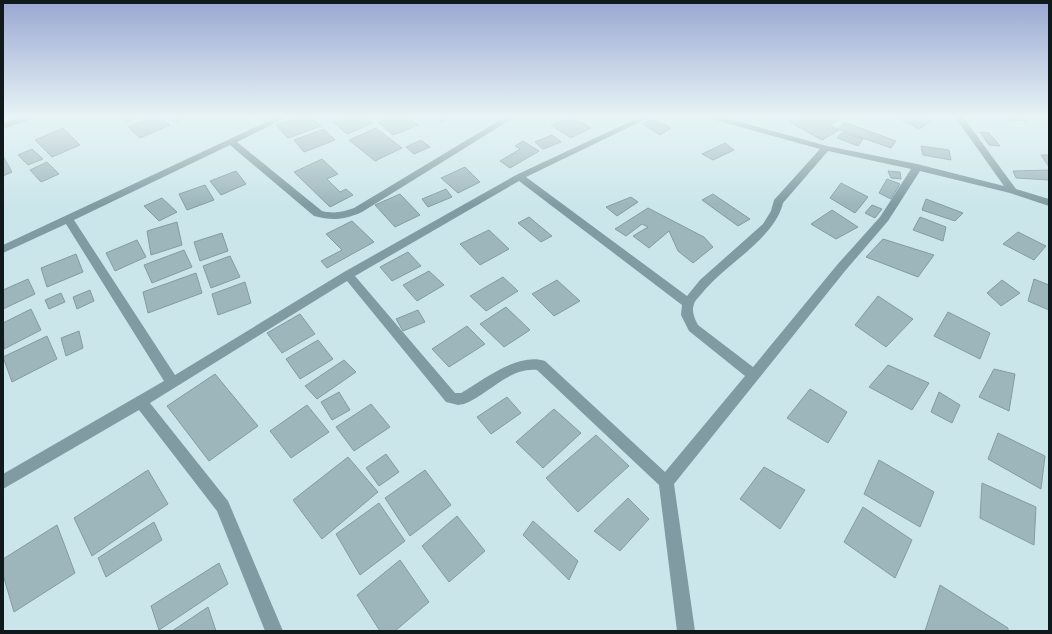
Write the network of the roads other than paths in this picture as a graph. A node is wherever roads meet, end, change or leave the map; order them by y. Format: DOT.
graph roads {
  1 [pos="222,147"];
  2 [pos="237,147"];
  3 [pos="462,147"];
  4 [pos="583,147"];
  5 [pos="821,147"];
  6 [pos="981,147"];
  7 [pos="826,148"];
  8 [pos="917,167"];
  9 [pos="519,177"];
  10 [pos="1013,191"];
  11 [pos="1049,204"];
  12 [pos="68,219"];
  13 [pos="3,248"];
  14 [pos="348,275"];
  15 [pos="688,303"];
  16 [pos="754,375"];
  17 [pos="173,383"];
  18 [pos="142,402"];
  19 [pos="3,482"];
  20 [pos="666,482"];
  21 [pos="274,631"];
  22 [pos="686,631"];
  1 -- 12 [label="street"];
  2 -- 3 [label="street"];
  4 -- 9 [label="street"];
  5 -- 7 [label="street"];
  6 -- 10 [label="street"];
  7 -- 8 [label="street"];
  7 -- 15 [label="street"];
  8 -- 10 [label="street"];
  8 -- 16 [label="street"];
  9 -- 14 [label="street"];
  9 -- 15 [label="street"];
  10 -- 11 [label="street"];
  12 -- 13 [label="street"];
  12 -- 17 [label="street"];
  14 -- 17 [label="street"];
  14 -- 20 [label="street"];
  15 -- 16 [label="street"];
  16 -- 20 [label="street"];
  17 -- 18 [label="street"];
  18 -- 19 [label="street"];
  18 -- 21 [label="street"];
  20 -- 22 [label="street"];
}
